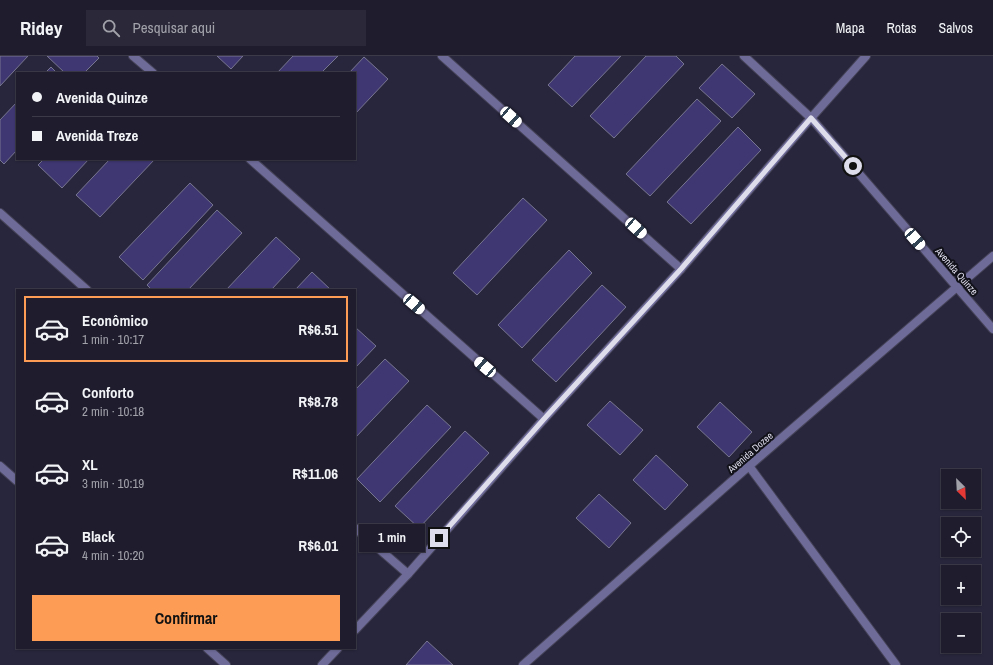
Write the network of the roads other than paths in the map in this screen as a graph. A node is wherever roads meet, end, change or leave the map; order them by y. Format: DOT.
graph roads {
  1 [pos="133,56"];
  2 [pos="442,56"];
  3 [pos="744,56"];
  4 [pos="866,56"];
  5 [pos="152,72"];
  6 [pos="811,118"];
  7 [pos="251,160"];
  8 [pos="0,213"];
  9 [pos="993,256"];
  10 [pos="681,269"];
  11 [pos="957,287"];
  12 [pos="86,289"];
  13 [pos="993,329"];
  14 [pos="544,419"];
  15 [pos="0,466"];
  16 [pos="749,466"];
  17 [pos="16,480"];
  18 [pos="356,529"];
  19 [pos="408,574"];
  20 [pos="356,629"];
  21 [pos="208,649"];
  22 [pos="337,649"];
  23 [pos="226,665"];
  24 [pos="322,665"];
  25 [pos="523,665"];
  26 [pos="896,665"];
  1 -- 5 [label="street"];
  2 -- 10 [label="street"];
  3 -- 6 [label="street, Avenida Quinze"];
  4 -- 6 [label="street"];
  6 -- 10 [label="street"];
  6 -- 11 [label="street, Avenida Quinze"];
  7 -- 14 [label="street"];
  8 -- 12 [label="street"];
  9 -- 11 [label="street, Avenida Dozee"];
  10 -- 14 [label="street"];
  11 -- 13 [label="street, Avenida Quinze"];
  11 -- 16 [label="street, Avenida Dozee"];
  14 -- 19 [label="street"];
  15 -- 17 [label="street"];
  16 -- 25 [label="street, Avenida Dozee"];
  16 -- 26 [label="street"];
  18 -- 19 [label="street"];
  19 -- 20 [label="street"];
  21 -- 23 [label="street"];
  22 -- 24 [label="street"];
}
